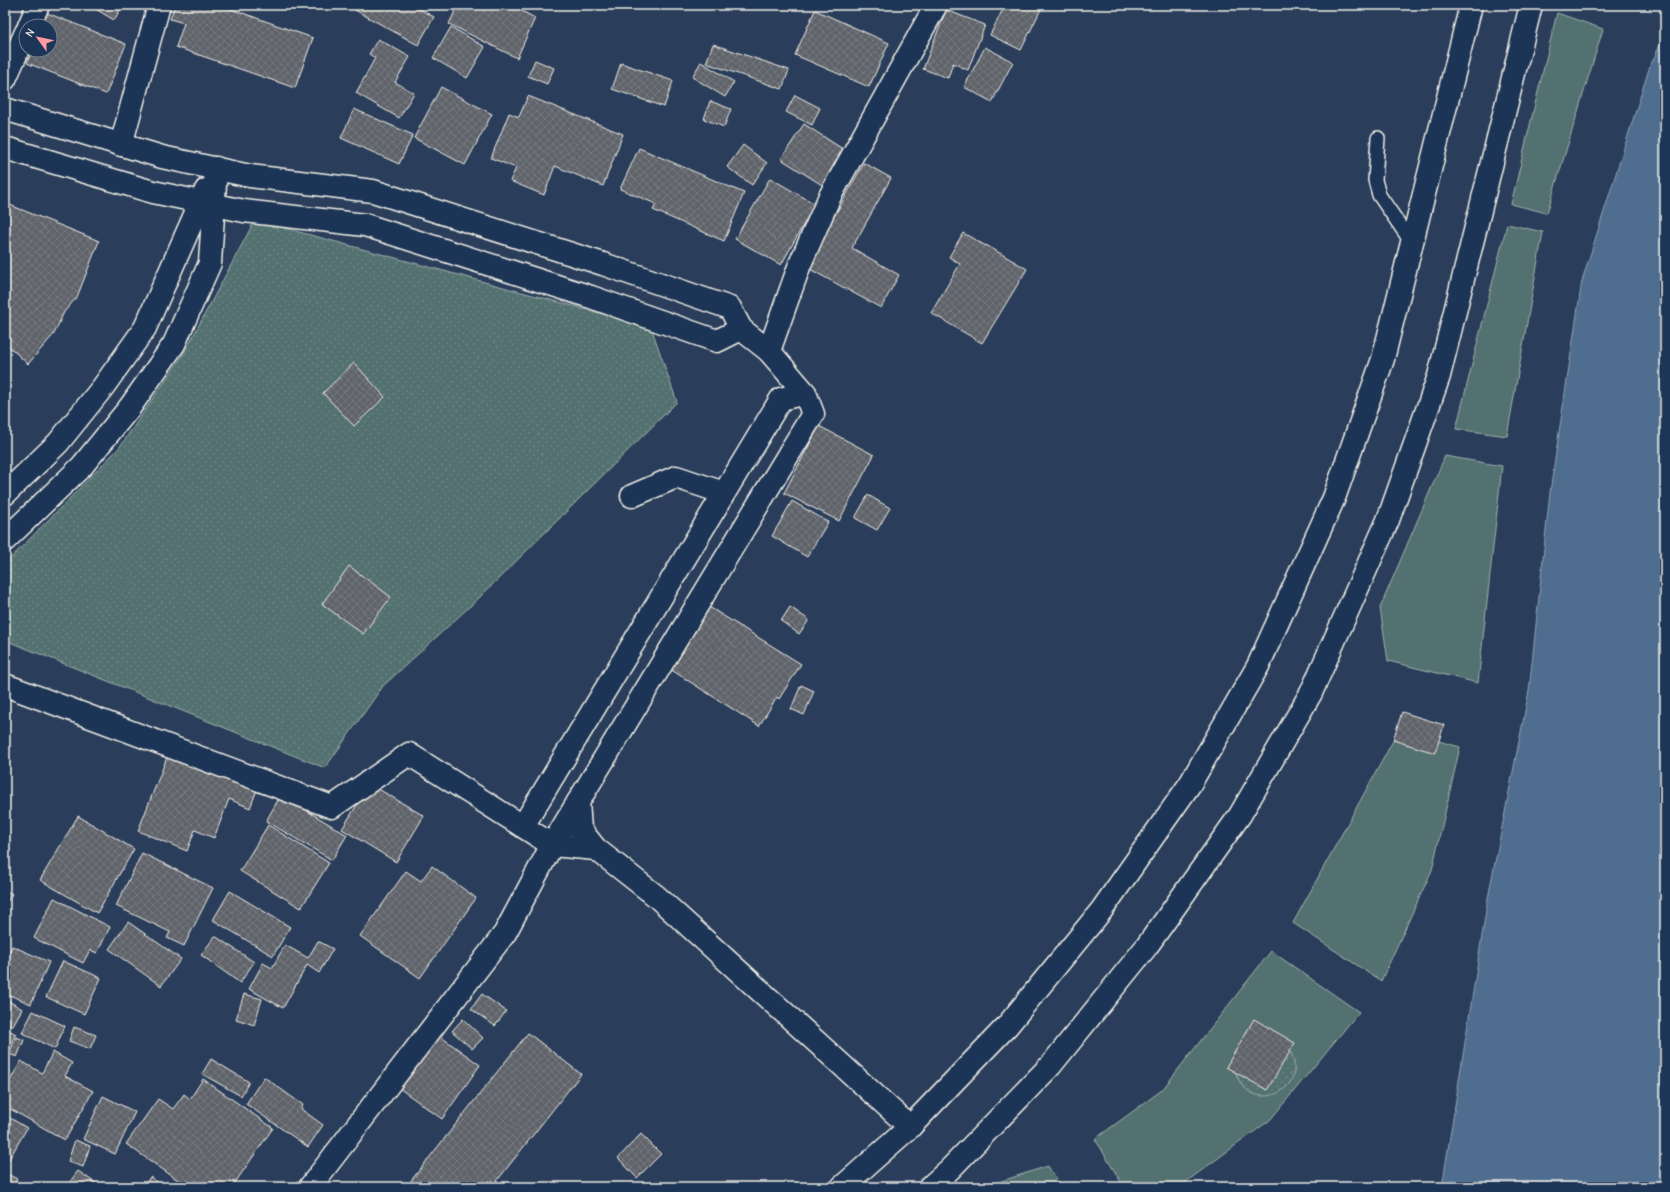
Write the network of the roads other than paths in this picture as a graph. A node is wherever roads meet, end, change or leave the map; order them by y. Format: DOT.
graph roads {
  1 [pos="38,5"];
  2 [pos="159,5"];
  3 [pos="936,5"];
  4 [pos="1471,5"];
  5 [pos="1531,5"];
  6 [pos="32,18"];
  7 [pos="18,50"];
  8 [pos="5,78"];
  9 [pos="5,109"];
  10 [pos="1378,138"];
  11 [pos="121,145"];
  12 [pos="5,148"];
  13 [pos="216,168"];
  14 [pos="207,203"];
  15 [pos="1412,243"];
  16 [pos="741,329"];
  17 [pos="769,351"];
  18 [pos="805,393"];
  19 [pos="724,492"];
  20 [pos="5,494"];
  21 [pos="632,496"];
  22 [pos="5,540"];
  23 [pos="5,685"];
  24 [pos="578,802"];
  25 [pos="523,826"];
  26 [pos="552,845"];
  27 [pos="596,849"];
  28 [pos="910,1127"];
  29 [pos="310,1187"];
  30 [pos="842,1187"];
  31 [pos="930,1187"];
  1 -- 6 [label="street"];
  2 -- 11 [label="street"];
  3 -- 17 [label="street"];
  4 -- 15 [label="street"];
  5 -- 31 [label="street"];
  7 -- 8 [label="street"];
  9 -- 11 [label="street"];
  10 -- 15 [label="lane"];
  11 -- 13 [label="street"];
  12 -- 14 [label="street"];
  13 -- 14 [label="street"];
  13 -- 16 [label="street"];
  14 -- 16 [label="street"];
  14 -- 20 [label="street"];
  14 -- 22 [label="street"];
  15 -- 28 [label="street"];
  16 -- 17 [label="street"];
  17 -- 18 [label="street"];
  18 -- 19 [label="street"];
  18 -- 24 [label="street"];
  19 -- 21 [label="street"];
  19 -- 25 [label="street"];
  23 -- 25 [label="street"];
  24 -- 26 [label="street"];
  24 -- 27 [label="street"];
  25 -- 26 [label="street"];
  26 -- 27 [label="street"];
  26 -- 29 [label="street"];
  27 -- 28 [label="street"];
  28 -- 30 [label="street"];
}
